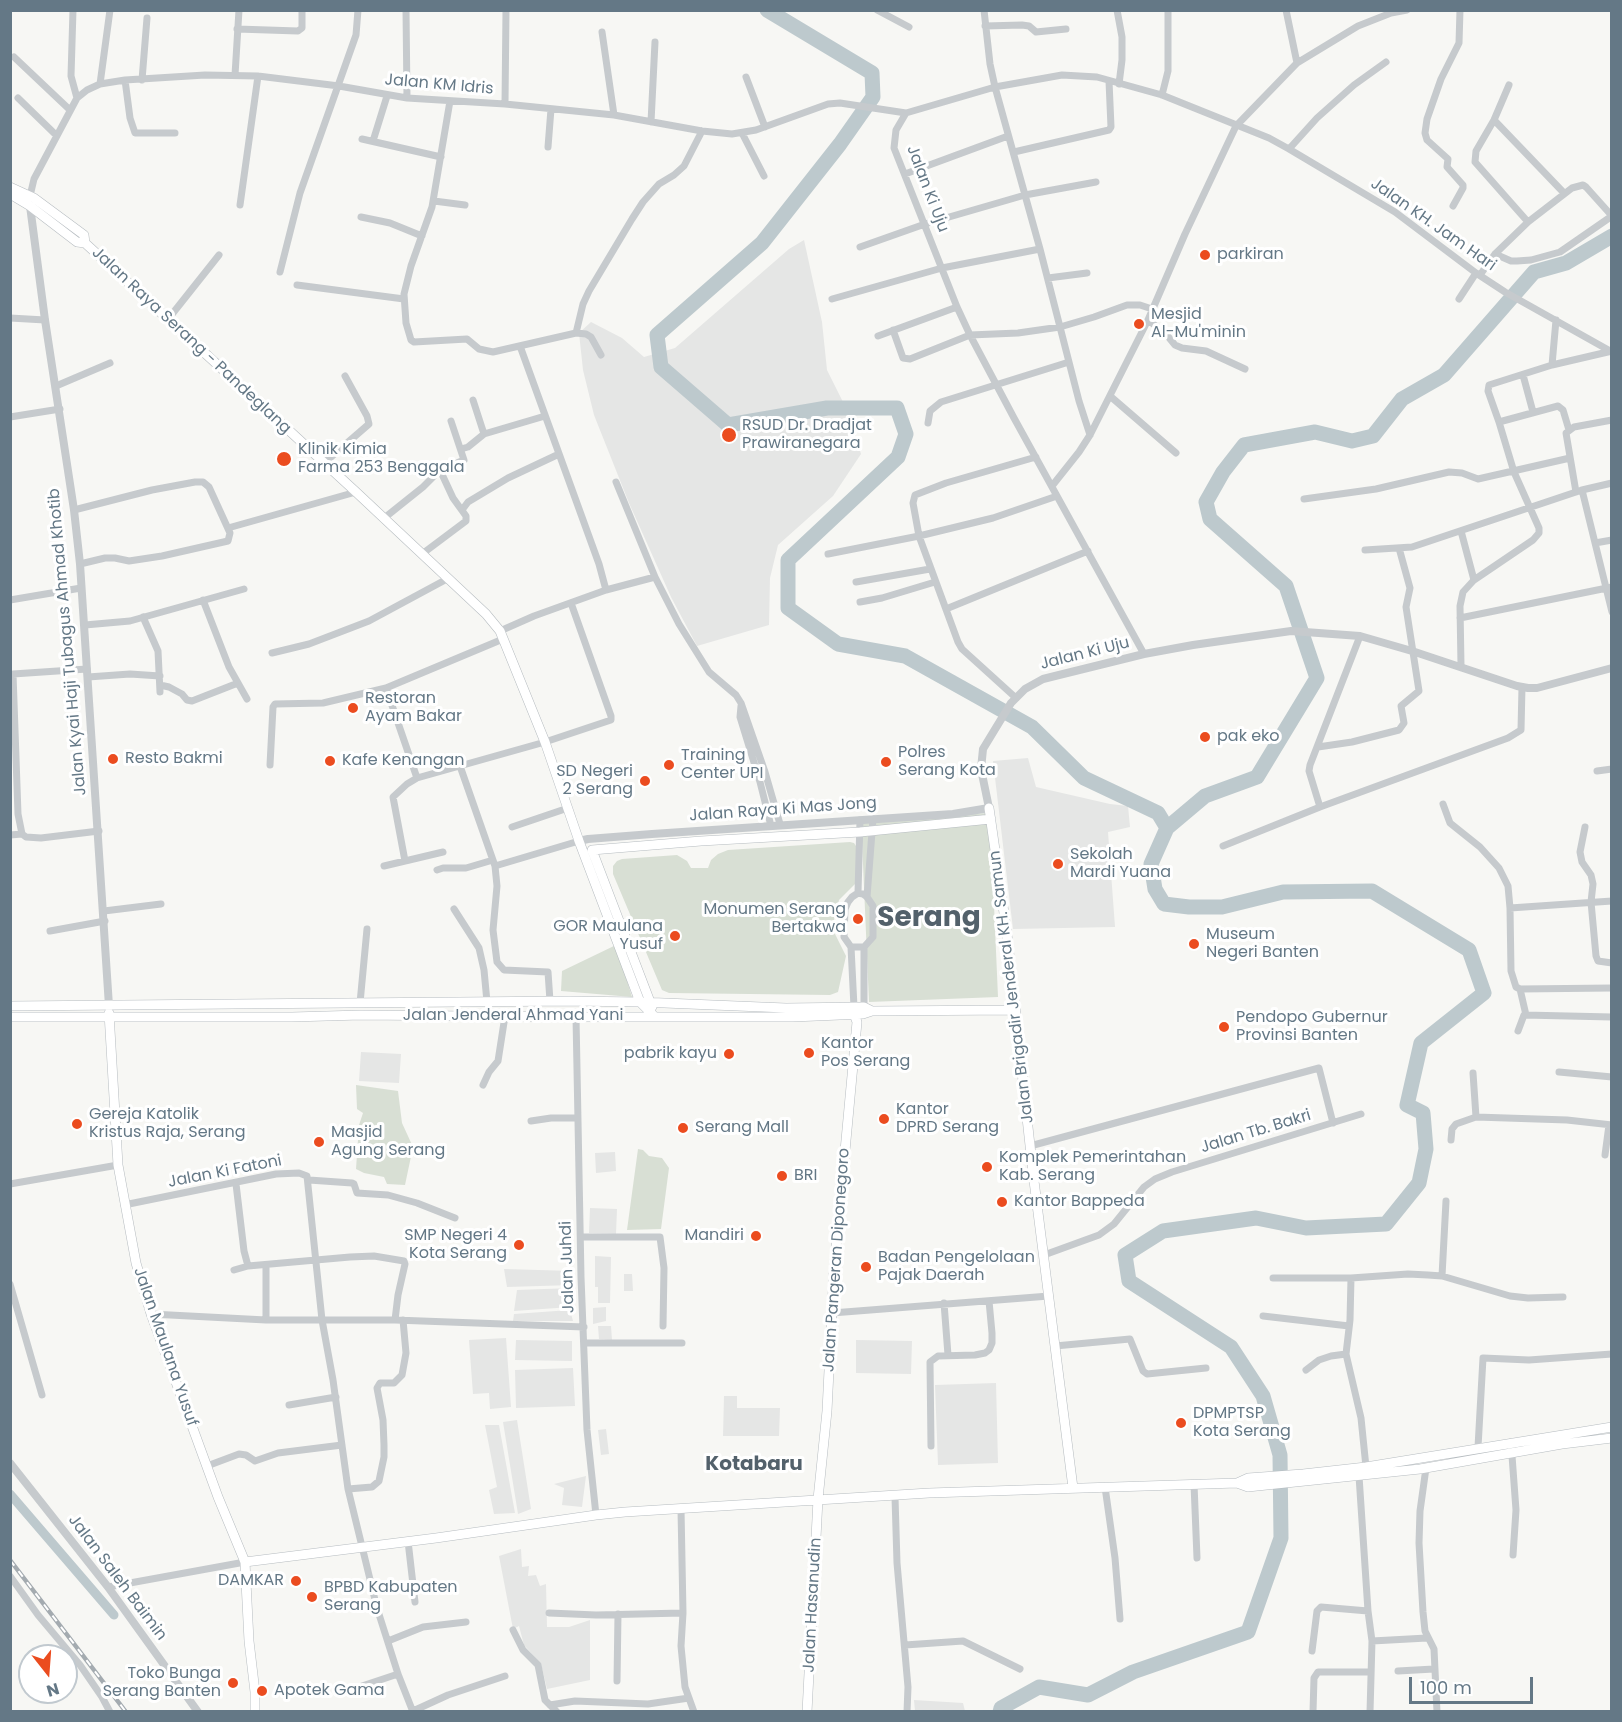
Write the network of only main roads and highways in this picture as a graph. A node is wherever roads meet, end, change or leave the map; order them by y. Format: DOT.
graph roads {
  1 [pos="10,187"];
  2 [pos="10,194"];
  3 [pos="30,201"];
  4 [pos="989,808"];
  5 [pos="991,819"];
  6 [pos="652,834"];
  7 [pos="653,845"];
  8 [pos="610,911"];
  9 [pos="462,1002"];
  10 [pos="640,1002"];
  11 [pos="650,1002"];
  12 [pos="10,1006"];
  13 [pos="109,1006"];
  14 [pos="1016,1010"];
  15 [pos="861,1012"];
  16 [pos="462,1015"];
  17 [pos="10,1017"];
  18 [pos="109,1017"];
  19 [pos="656,1017"];
  20 [pos="1611,1427"];
  21 [pos="1611,1438"];
  22 [pos="1303,1478"];
  23 [pos="1072,1488"];
  24 [pos="818,1499"];
  25 [pos="245,1562"];
  26 [pos="255,1712"];
  27 [pos="807,1712"];
  1 -- 3 [label="main road, Jalan Raya Serang - Pandeglang"];
  2 -- 3 [label="main road, Jalan Raya Serang - Pandeglang"];
  3 -- 8 [label="main road, Jalan Raya Serang - Pandeglang"];
  4 -- 5 [label="main road, Jalan Brigadir Jenderal KH. Samun"];
  5 -- 7 [label="main road"];
  5 -- 14 [label="main road, Jalan Brigadir Jenderal KH. Samun"];
  6 -- 7 [label="main road"];
  7 -- 8 [label="main road"];
  8 -- 10 [label="main road"];
  8 -- 11 [label="main road"];
  9 -- 10 [label="main road, Jalan Jenderal Ahmad Yani"];
  9 -- 13 [label="main road, Jalan Jenderal Ahmad Yani"];
  9 -- 16 [label="main road"];
  10 -- 11 [label="main road, Jalan Jenderal Ahmad Yani"];
  10 -- 19 [label="main road"];
  11 -- 15 [label="main road, Jalan Jenderal Ahmad Yani"];
  11 -- 19 [label="main road"];
  12 -- 13 [label="main road, Jalan Jenderal Ahmad Yani"];
  13 -- 18 [label="main road, Jalan Maulana Yusuf"];
  14 -- 15 [label="main road, Jalan Jenderal Ahmad Yani"];
  14 -- 23 [label="main road, Jalan Brigadir Jenderal KH. Samun"];
  15 -- 19 [label="main road, Jalan Jenderal Ahmad Yani"];
  15 -- 24 [label="main road, Jalan Pangeran Diponegoro"];
  16 -- 18 [label="main road, Jalan Jenderal Ahmad Yani"];
  16 -- 19 [label="main road, Jalan Jenderal Ahmad Yani"];
  17 -- 18 [label="main road, Jalan Jenderal Ahmad Yani"];
  18 -- 25 [label="main road, Jalan Maulana Yusuf"];
  20 -- 22 [label="main road"];
  21 -- 22 [label="main road"];
  22 -- 23 [label="main road"];
  23 -- 24 [label="main road"];
  24 -- 25 [label="main road"];
  24 -- 27 [label="main road, Jalan Hasanudin"];
  25 -- 26 [label="main road, Jalan Maulana Yusuf"];
}
